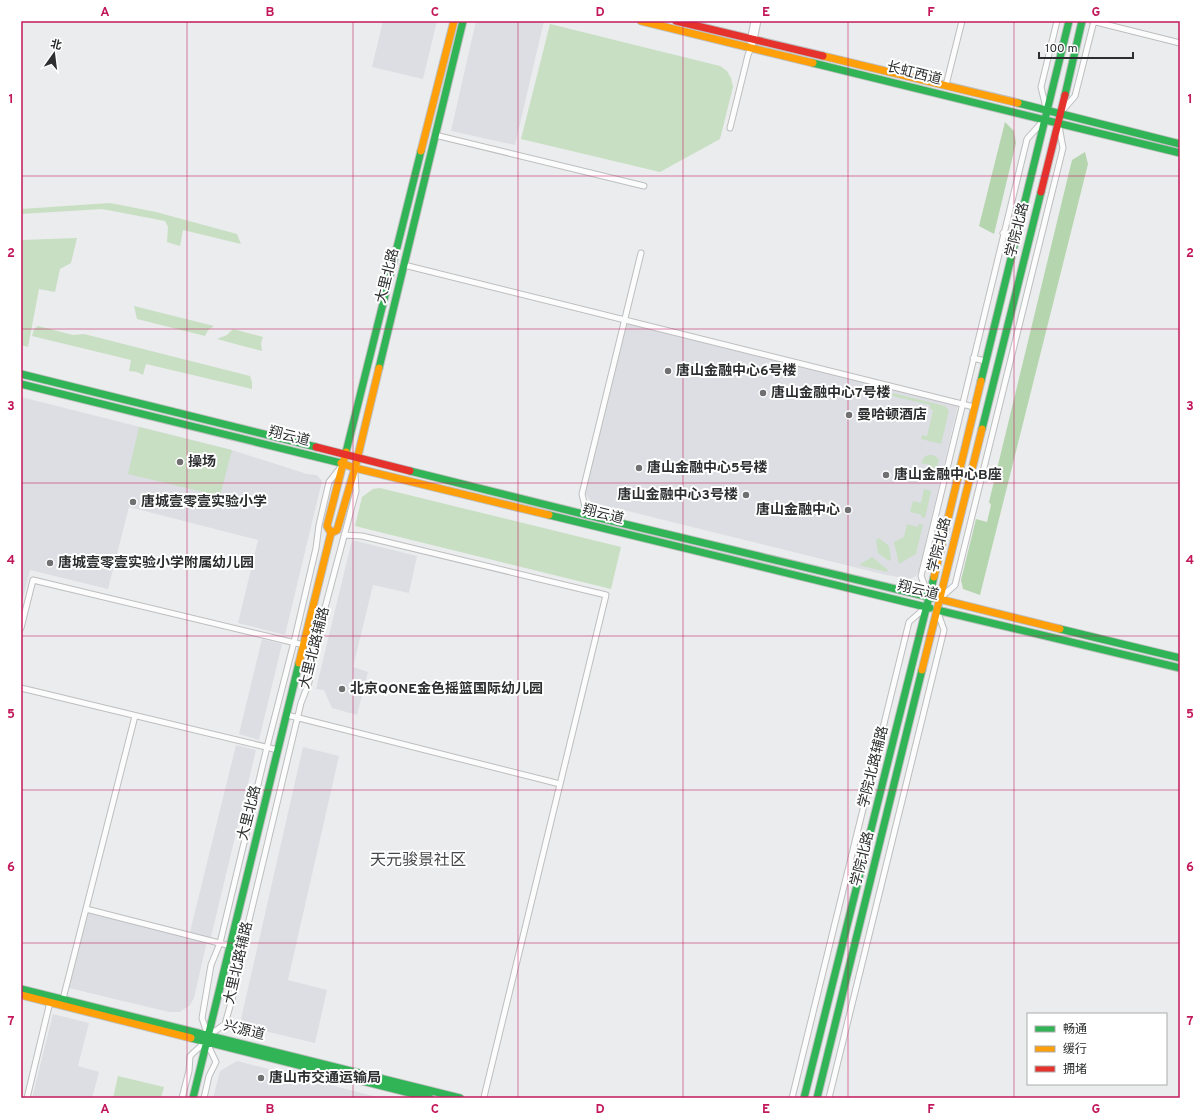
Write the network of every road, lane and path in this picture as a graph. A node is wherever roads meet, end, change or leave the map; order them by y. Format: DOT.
graph roads {
  1 [pos="454,21"];
  2 [pos="463,21"];
  3 [pos="641,21"];
  4 [pos="676,21"];
  5 [pos="754,21"];
  6 [pos="758,21"];
  7 [pos="962,21"];
  8 [pos="1057,21"];
  9 [pos="1069,21"];
  10 [pos="1082,21"];
  11 [pos="1093,21"];
  12 [pos="752,40"];
  13 [pos="1180,44"];
  14 [pos="750,47"];
  15 [pos="946,85"];
  16 [pos="1047,111"];
  17 [pos="1060,114"];
  18 [pos="1045,119"];
  19 [pos="1058,122"];
  20 [pos="730,128"];
  21 [pos="436,135"];
  22 [pos="1180,144"];
  23 [pos="1180,154"];
  24 [pos="644,186"];
  25 [pos="1003,233"];
  26 [pos="1014,242"];
  27 [pos="641,253"];
  28 [pos="404,265"];
  29 [pos="625,320"];
  30 [pos="973,358"];
  31 [pos="986,361"];
  32 [pos="998,364"];
  33 [pos="1009,367"];
  34 [pos="21,374"];
  35 [pos="21,384"];
  36 [pos="962,404"];
  37 [pos="974,407"];
  38 [pos="346,454"];
  39 [pos="358,457"];
  40 [pos="344,464"];
  41 [pos="355,468"];
  42 [pos="587,515"];
  43 [pos="331,533"];
  44 [pos="344,535"];
  45 [pos="929,597"];
  46 [pos="939,600"];
  47 [pos="926,607"];
  48 [pos="937,610"];
  49 [pos="21,628"];
  50 [pos="294,642"];
  51 [pos="304,645"];
  52 [pos="1180,658"];
  53 [pos="1180,668"];
  54 [pos="21,688"];
  55 [pos="918,690"];
  56 [pos="929,692"];
  57 [pos="287,715"];
  58 [pos="135,716"];
  59 [pos="298,718"];
  60 [pos="267,747"];
  61 [pos="278,750"];
  62 [pos="560,784"];
  63 [pos="86,909"];
  64 [pos="831,942"];
  65 [pos="220,943"];
  66 [pos="231,946"];
  67 [pos="843,946"];
  68 [pos="854,949"];
  69 [pos="865,951"];
  70 [pos="21,989"];
  71 [pos="21,995"];
  72 [pos="63,999"];
  73 [pos="50,1002"];
  74 [pos="207,1038"];
  75 [pos="800,1064"];
  76 [pos="812,1069"];
  77 [pos="824,1072"];
  78 [pos="834,1075"];
  79 [pos="484,1097"];
  80 [pos="27,1098"];
  81 [pos="182,1098"];
  82 [pos="193,1098"];
  83 [pos="204,1098"];
  84 [pos="430,1098"];
  85 [pos="460,1098"];
  86 [pos="792,1098"];
  87 [pos="804,1098"];
  88 [pos="817,1098"];
  89 [pos="829,1098"];
  1 -- 38 [label="main road, 大里北路"];
  2 -- 21 [label="main road, 大里北路"];
  3 -- 14 [label="main road, 长虹西道"];
  4 -- 12 [label="main road, 长虹西道"];
  5 -- 12 [label="street"];
  6 -- 12 [label="street"];
  7 -- 15 [label="street"];
  8 -- 16 [label="street"];
  9 -- 16 [label="main road, 学院北路"];
  10 -- 17 [label="main road, 学院北路"];
  11 -- 13 [label="street"];
  11 -- 17 [label="street"];
  12 -- 14 [label="street"];
  12 -- 15 [label="main road, 长虹西道"];
  14 -- 18 [label="main road, 长虹西道"];
  14 -- 20 [label="street"];
  15 -- 16 [label="main road, 长虹西道"];
  16 -- 17 [label="main road, 长虹西道"];
  16 -- 18 [label="main road, 学院北路"];
  17 -- 19 [label="main road, 学院北路"];
  17 -- 22 [label="main road, 长虹西道"];
  18 -- 19 [label="main road, 长虹西道"];
  18 -- 25 [label="street"];
  18 -- 26 [label="main road, 学院北路"];
  19 -- 23 [label="main road, 长虹西道"];
  19 -- 32 [label="main road, 学院北路"];
  19 -- 33 [label="street"];
  21 -- 24 [label="street"];
  21 -- 28 [label="main road, 大里北路"];
  25 -- 26 [label="street"];
  25 -- 30 [label="street"];
  26 -- 31 [label="main road, 学院北路"];
  27 -- 29 [label="street"];
  28 -- 29 [label="street"];
  28 -- 39 [label="main road, 大里北路"];
  29 -- 36 [label="street"];
  29 -- 42 [label="street"];
  30 -- 31 [label="street"];
  30 -- 36 [label="street"];
  31 -- 32 [label="main road"];
  31 -- 37 [label="main road, 学院北路"];
  32 -- 33 [label="street"];
  32 -- 46 [label="main road, 学院北路"];
  33 -- 46 [label="street"];
  34 -- 38 [label="main road, 翔云道"];
  35 -- 40 [label="main road, 翔云道"];
  36 -- 37 [label="street"];
  36 -- 45 [label="street"];
  37 -- 45 [label="main road, 学院北路"];
  38 -- 39 [label="main road, 翔云道"];
  38 -- 40 [label="main road, 大里北路"];
  39 -- 41 [label="main road, 大里北路"];
  39 -- 42 [label="main road, 翔云道"];
  40 -- 41 [label="main road, 翔云道"];
  40 -- 43 [label="main road, 大里北路"];
  40 -- 50 [label="street, 大里北路辅路"];
  41 -- 43 [label="main road, 大里北路"];
  41 -- 44 [label="street, 大里北路辅路"];
  41 -- 47 [label="main road, 翔云道"];
  42 -- 45 [label="main road, 翔云道"];
  43 -- 51 [label="main road, 大里北路"];
  44 -- 59 [label="street, 大里北路辅路"];
  44 -- 62 [label="street"];
  45 -- 46 [label="main road, 翔云道"];
  45 -- 47 [label="main road, 学院北路"];
  46 -- 48 [label="main road, 学院北路"];
  46 -- 52 [label="main road, 翔云道"];
  47 -- 48 [label="main road, 翔云道"];
  47 -- 64 [label="street, 学院北路辅路"];
  47 -- 67 [label="main road, 学院北路"];
  48 -- 53 [label="main road, 翔云道"];
  48 -- 55 [label="main road, 学院北路"];
  48 -- 56 [label="street"];
  49 -- 50 [label="street"];
  50 -- 51 [label="street"];
  50 -- 60 [label="street, 大里北路辅路"];
  51 -- 57 [label="main road, 大里北路"];
  54 -- 58 [label="street"];
  55 -- 56 [label="street"];
  55 -- 68 [label="main road, 学院北路"];
  56 -- 69 [label="street"];
  57 -- 59 [label="street"];
  57 -- 61 [label="main road, 大里北路"];
  58 -- 60 [label="street"];
  58 -- 63 [label="street"];
  59 -- 62 [label="street"];
  59 -- 74 [label="street, 大里北路辅路"];
  60 -- 61 [label="street"];
  60 -- 65 [label="street, 大里北路辅路"];
  61 -- 66 [label="main road, 大里北路"];
  62 -- 79 [label="street"];
  63 -- 65 [label="street"];
  63 -- 72 [label="street"];
  64 -- 67 [label="street"];
  64 -- 75 [label="street, 学院北路辅路"];
  65 -- 66 [label="street"];
  65 -- 74 [label="street, 大里北路辅路"];
  66 -- 74 [label="main road, 大里北路"];
  67 -- 68 [label="main road"];
  67 -- 76 [label="main road, 学院北路"];
  68 -- 69 [label="street"];
  68 -- 77 [label="main road, 学院北路"];
  69 -- 78 [label="street"];
  70 -- 72 [label="main road, 兴源道"];
  71 -- 73 [label="main road, 兴源道"];
  72 -- 74 [label="main road, 兴源道"];
  73 -- 74 [label="main road, 兴源道"];
  73 -- 80 [label="street"];
  74 -- 81 [label="street, 大里北路辅路"];
  74 -- 82 [label="main road, 大里北路"];
  74 -- 83 [label="street, 大里北路辅路"];
  74 -- 84 [label="main road, 兴源道"];
  74 -- 85 [label="main road, 兴源道"];
  75 -- 76 [label="street"];
  75 -- 86 [label="street, 学院北路辅路"];
  76 -- 87 [label="main road, 学院北路"];
  77 -- 78 [label="street"];
  77 -- 88 [label="main road, 学院北路"];
  78 -- 89 [label="street"];
}
